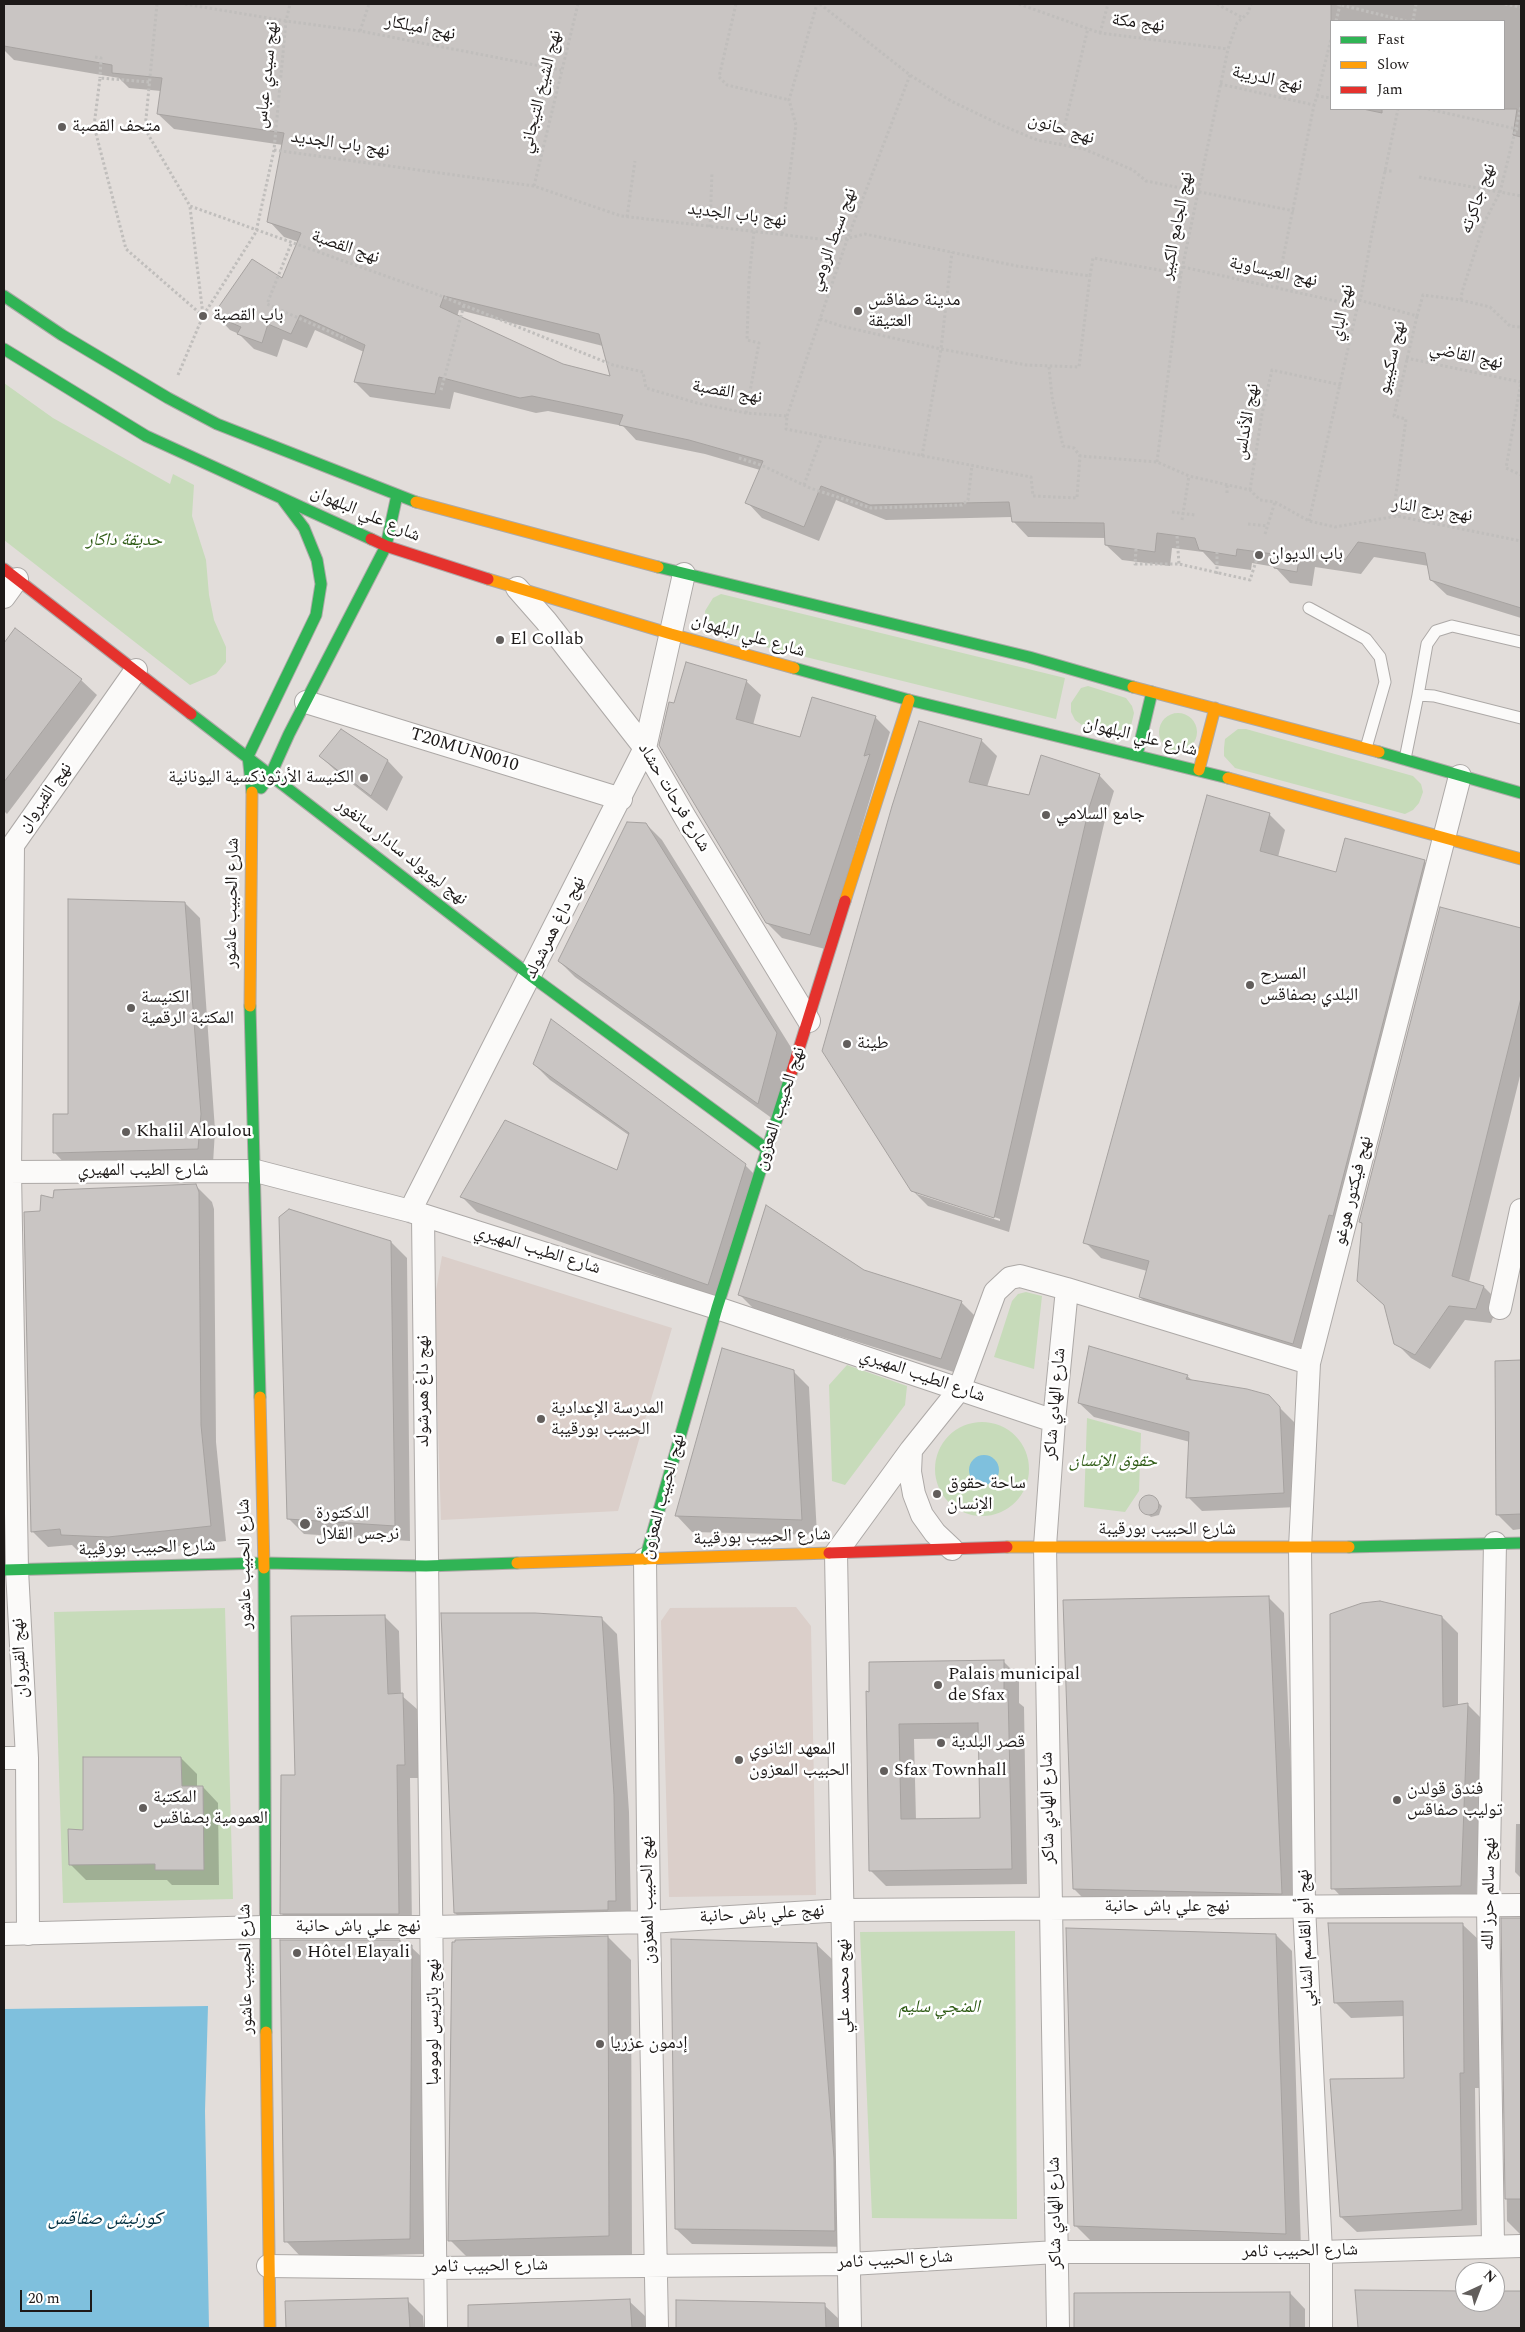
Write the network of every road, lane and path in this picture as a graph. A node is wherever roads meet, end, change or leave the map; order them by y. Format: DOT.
graph roads {
  1 [pos="157,4"];
  2 [pos="185,4"];
  3 [pos="290,4"];
  4 [pos="369,4"];
  5 [pos="578,4"];
  6 [pos="736,4"];
  7 [pos="819,4"];
  8 [pos="1019,4"];
  9 [pos="1108,4"];
  10 [pos="1217,4"];
  11 [pos="1251,4"];
  12 [pos="1338,4"];
  13 [pos="1416,4"];
  14 [pos="1505,4"];
  15 [pos="196,5"];
  16 [pos="1521,7"];
  17 [pos="1242,17"];
  18 [pos="1336,20"];
  19 [pos="1402,20"];
  20 [pos="1413,20"];
  21 [pos="286,21"];
  22 [pos="1088,28"];
  23 [pos="360,31"];
  24 [pos="1100,33"];
  25 [pos="1330,42"];
  26 [pos="1228,49"];
  27 [pos="95,57"];
  28 [pos="561,70"];
  29 [pos="910,75"];
  30 [pos="100,78"];
  31 [pos="149,82"];
  32 [pos="1220,84"];
  33 [pos="1317,96"];
  34 [pos="1330,98"];
  35 [pos="789,100"];
  36 [pos="1314,105"];
  37 [pos="1521,107"];
  38 [pos="1398,110"];
  39 [pos="1432,110"];
  40 [pos="1516,129"];
  41 [pos="1521,130"];
  42 [pos="1060,144"];
  43 [pos="274,150"];
  44 [pos="635,162"];
  45 [pos="1384,170"];
  46 [pos="1392,171"];
  47 [pos="712,172"];
  48 [pos="1419,177"];
  49 [pos="534,186"];
  50 [pos="1198,191"];
  51 [pos="1500,192"];
  52 [pos="1521,196"];
  53 [pos="190,206"];
  54 [pos="1294,211"];
  55 [pos="627,217"];
  56 [pos="710,227"];
  57 [pos="754,231"];
  58 [pos="256,232"];
  59 [pos="782,235"];
  60 [pos="847,240"];
  61 [pos="291,244"];
  62 [pos="952,252"];
  63 [pos="1183,267"];
  64 [pos="1181,274"];
  65 [pos="1090,276"];
  66 [pos="1276,288"];
  67 [pos="4,296"];
  68 [pos="1359,300"];
  69 [pos="1461,300"];
  70 [pos="464,305"];
  71 [pos="1358,306"];
  72 [pos="203,316"];
  73 [pos="1417,316"];
  74 [pos="820,319"];
  75 [pos="1521,328"];
  76 [pos="346,339"];
  77 [pos="4,349"];
  78 [pos="940,349"];
  79 [pos="1406,358"];
  80 [pos="1049,367"];
  81 [pos="1521,382"];
  82 [pos="1341,385"];
  83 [pos="441,390"];
  84 [pos="168,398"];
  85 [pos="746,412"];
  86 [pos="787,416"];
  87 [pos="822,436"];
  88 [pos="922,456"];
  89 [pos="1080,456"];
  90 [pos="739,458"];
  91 [pos="1157,462"];
  92 [pos="972,465"];
  93 [pos="1521,474"];
  94 [pos="1189,476"];
  95 [pos="804,485"];
  96 [pos="1227,485"];
  97 [pos="1250,490"];
  98 [pos="1227,493"];
  99 [pos="397,495"];
  100 [pos="283,500"];
  101 [pos="1275,502"];
  102 [pos="1172,512"];
  103 [pos="1183,512"];
  104 [pos="1195,515"];
  105 [pos="1397,516"];
  106 [pos="1182,520"];
  107 [pos="1309,522"];
  108 [pos="1248,524"];
  109 [pos="1267,526"];
  110 [pos="1265,534"];
  111 [pos="1177,536"];
  112 [pos="1521,541"];
  113 [pos="386,546"];
  114 [pos="1136,549"];
  115 [pos="1217,552"];
  116 [pos="1259,552"];
  117 [pos="1179,564"];
  118 [pos="11,574"];
  119 [pos="684,574"];
  120 [pos="1217,574"];
  121 [pos="517,588"];
  122 [pos="4,597"];
  123 [pos="1309,608"];
  124 [pos="671,634"];
  125 [pos="1521,642"];
  126 [pos="136,670"];
  127 [pos="1152,692"];
  128 [pos="1418,696"];
  129 [pos="909,700"];
  130 [pos="306,702"];
  131 [pos="1215,708"];
  132 [pos="1521,718"];
  133 [pos="645,748"];
  134 [pos="1366,748"];
  135 [pos="1138,754"];
  136 [pos="248,756"];
  137 [pos="1405,759"];
  138 [pos="1199,770"];
  139 [pos="271,774"];
  140 [pos="1460,776"];
  141 [pos="1521,793"];
  142 [pos="253,799"];
  143 [pos="621,799"];
  144 [pos="1443,839"];
  145 [pos="8,841"];
  146 [pos="1521,859"];
  147 [pos="531,976"];
  148 [pos="809,1021"];
  149 [pos="768,1150"];
  150 [pos="256,1171"];
  151 [pos="7,1172"];
  152 [pos="1521,1210"];
  153 [pos="417,1213"];
  154 [pos="1518,1239"];
  155 [pos="1067,1290"];
  156 [pos="717,1308"];
  157 [pos="1500,1308"];
  158 [pos="1310,1363"];
  159 [pos="959,1390"];
  160 [pos="1054,1421"];
  161 [pos="911,1450"];
  162 [pos="1496,1543"];
  163 [pos="1521,1543"];
  164 [pos="1045,1546"];
  165 [pos="1300,1548"];
  166 [pos="952,1549"];
  167 [pos="836,1553"];
  168 [pos="646,1559"];
  169 [pos="264,1563"];
  170 [pos="426,1566"];
  171 [pos="10,1570"];
  172 [pos="4,1758"];
  173 [pos="27,1758"];
  174 [pos="1521,1905"];
  175 [pos="1304,1906"];
  176 [pos="1488,1906"];
  177 [pos="1051,1907"];
  178 [pos="844,1910"];
  179 [pos="649,1922"];
  180 [pos="264,1927"];
  181 [pos="433,1927"];
  182 [pos="4,1934"];
  183 [pos="28,1934"];
  184 [pos="1493,2246"];
  185 [pos="1521,2246"];
  186 [pos="1056,2252"];
  187 [pos="1321,2252"];
  188 [pos="850,2264"];
  189 [pos="655,2265"];
  190 [pos="268,2266"];
  191 [pos="436,2268"];
  192 [pos="270,2328"];
  193 [pos="436,2328"];
  194 [pos="657,2328"];
  195 [pos="850,2328"];
  196 [pos="1058,2328"];
  197 [pos="1321,2328"];
  1 -- 31 [label="path"];
  2 -- 15 [label="path, نهج أميلكار"];
  3 -- 21 [label="path, نهج سيدي عباس"];
  4 -- 23 [label="path"];
  5 -- 28 [label="path, نهج الشيخ التيجاني"];
  6 -- 35 [label="path"];
  7 -- 29 [label="path, نهج حانون"];
  7 -- 35 [label="path"];
  8 -- 22 [label="path, نهج مكة"];
  9 -- 24 [label="path"];
  10 -- 17 [label="path"];
  11 -- 17 [label="path, نهج الجامع الكبير"];
  12 -- 18 [label="path"];
  12 -- 19 [label="path"];
  13 -- 20 [label="path"];
  14 -- 16 [label="path"];
  15 -- 21 [label="path, نهج أميلكار"];
  17 -- 26 [label="path, نهج الجامع الكبير"];
  21 -- 23 [label="path, نهج أميلكار"];
  21 -- 43 [label="path, نهج سيدي عباس"];
  22 -- 24 [label="path, نهج مكة"];
  22 -- 42 [label="path"];
  23 -- 28 [label="path, نهج أميلكار"];
  24 -- 26 [label="path, نهج مكة"];
  25 -- 33 [label="path"];
  26 -- 32 [label="path, نهج الجامع الكبير"];
  27 -- 30 [label="path"];
  28 -- 49 [label="path, نهج الشيخ التيجاني"];
  29 -- 42 [label="path, نهج حانون"];
  29 -- 60 [label="path, نهج سبط الرومي"];
  30 -- 31 [label="path"];
  30 -- 72 [label="path"];
  31 -- 53 [label="path"];
  32 -- 36 [label="path, نهج الدريبة"];
  32 -- 50 [label="path, نهج الجامع الكبير"];
  33 -- 34 [label="path, نهج الدريبة"];
  33 -- 36 [label="path, نهج الدريبة"];
  35 -- 59 [label="path"];
  36 -- 54 [label="path"];
  37 -- 40 [label="path, نهج جاكرته"];
  38 -- 45 [label="path, نهج الباي"];
  39 -- 40 [label="path"];
  40 -- 41 [label="path"];
  40 -- 51 [label="path, نهج جاكرته"];
  42 -- 50 [label="path, نهج حانون"];
  43 -- 49 [label="path, نهج باب الجديد"];
  43 -- 58 [label="path, نهج سيدي عباس"];
  44 -- 55 [label="path"];
  45 -- 46 [label="path"];
  45 -- 68 [label="path, نهج الباي"];
  47 -- 56 [label="path"];
  48 -- 51 [label="path"];
  49 -- 55 [label="path, نهج باب الجديد"];
  50 -- 54 [label="path, نهج حانون"];
  50 -- 63 [label="path, نهج الجامع الكبير"];
  51 -- 52 [label="path"];
  51 -- 69 [label="path, نهج جاكرته"];
  53 -- 58 [label="path, نهج القصبة"];
  53 -- 72 [label="path"];
  54 -- 66 [label="path"];
  55 -- 56 [label="path, نهج باب الجديد"];
  56 -- 57 [label="path, نهج باب الجديد"];
  57 -- 59 [label="path, نهج باب الجديد"];
  57 -- 85 [label="path"];
  58 -- 61 [label="path, نهج القصبة"];
  58 -- 72 [label="path, نهج سيدي عباس"];
  59 -- 60 [label="path, نهج باب الجديد"];
  60 -- 62 [label="path, نهج باب الجديد"];
  60 -- 74 [label="path, نهج سبط الرومي"];
  61 -- 70 [label="path, نهج القصبة"];
  61 -- 76 [label="path"];
  62 -- 65 [label="path, نهج باب الجديد"];
  62 -- 78 [label="path"];
  63 -- 64 [label="path, نهج الجامع الكبير"];
  63 -- 66 [label="path, نهج العيساوية"];
  64 -- 65 [label="path"];
  64 -- 91 [label="path, نهج الجامع الكبير"];
  65 -- 80 [label="path"];
  66 -- 71 [label="path, نهج العيساوية"];
  67 -- 84 [label="street, شارع علي البلهوان"];
  68 -- 71 [label="path, نهج الباي"];
  68 -- 73 [label="path"];
  69 -- 73 [label="path"];
  69 -- 75 [label="path"];
  70 -- 83 [label="path"];
  70 -- 85 [label="path, نهج القصبة"];
  71 -- 82 [label="path, نهج الباي"];
  72 -- 84 [label="path, نهج سيدي عباس"];
  73 -- 79 [label="path, نهج سكيبيو"];
  74 -- 78 [label="path"];
  74 -- 86 [label="path, نهج سبط الرومي"];
  77 -- 100 [label="street, شارع علي البلهوان"];
  78 -- 80 [label="path"];
  78 -- 88 [label="path"];
  79 -- 81 [label="path, نهج القاضي"];
  79 -- 105 [label="path, نهج سكيبيو"];
  80 -- 89 [label="path"];
  81 -- 93 [label="path"];
  82 -- 97 [label="path, نهج الأندلس"];
  82 -- 107 [label="path, نهج الباي"];
  84 -- 99 [label="street, شارع علي البلهوان"];
  85 -- 86 [label="path, نهج القصبة"];
  86 -- 87 [label="path"];
  87 -- 88 [label="path"];
  87 -- 95 [label="path"];
  88 -- 92 [label="path"];
  89 -- 91 [label="path"];
  89 -- 92 [label="path"];
  90 -- 95 [label="path"];
  91 -- 94 [label="path, نهج برج النار"];
  92 -- 95 [label="path"];
  94 -- 96 [label="path, نهج برج النار"];
  94 -- 103 [label="path"];
  96 -- 97 [label="path, نهج برج النار"];
  96 -- 98 [label="path"];
  97 -- 101 [label="path, نهج برج النار"];
  99 -- 113 [label="street"];
  99 -- 119 [label="street, شارع علي البلهوان"];
  100 -- 113 [label="street, شارع علي البلهوان"];
  100 -- 136 [label="street"];
  101 -- 107 [label="path, نهج برج النار"];
  101 -- 109 [label="path"];
  102 -- 103 [label="path"];
  103 -- 104 [label="path"];
  103 -- 106 [label="path"];
  105 -- 107 [label="path, نهج برج النار"];
  105 -- 112 [label="path, نهج برج النار"];
  108 -- 109 [label="path"];
  109 -- 110 [label="path"];
  111 -- 117 [label="path"];
  113 -- 121 [label="street, شارع علي البلهوان"];
  113 -- 130 [label="street"];
  114 -- 117 [label="path"];
  115 -- 120 [label="path"];
  116 -- 120 [label="path"];
  117 -- 120 [label="path"];
  118 -- 122 [label="street"];
  118 -- 126 [label="street, نهج ليوبولد سادار سانغور"];
  119 -- 124 [label="street, نهج داغ همرشولد"];
  119 -- 127 [label="street, شارع علي البلهوان"];
  121 -- 124 [label="street, شارع علي البلهوان"];
  121 -- 133 [label="street, شارع فرحات حشاد"];
  123 -- 134 [label="lane"];
  124 -- 129 [label="street, شارع علي البلهوان"];
  124 -- 133 [label="street, نهج داغ همرشولد"];
  125 -- 128 [label="lane"];
  126 -- 136 [label="street, نهج ليوبولد سادار سانغور"];
  126 -- 145 [label="street, نهج القيروان"];
  127 -- 131 [label="street, شارع علي البلهوان"];
  127 -- 135 [label="street"];
  128 -- 132 [label="lane"];
  128 -- 137 [label="lane"];
  129 -- 135 [label="street, شارع علي البلهوان"];
  129 -- 148 [label="street, نهج الحبيب المعزون"];
  130 -- 139 [label="street"];
  130 -- 143 [label="street, T20MUN0010"];
  131 -- 134 [label="street, شارع علي البلهوان"];
  131 -- 138 [label="street"];
  133 -- 143 [label="street, نهج داغ همرشولد"];
  133 -- 148 [label="street, شارع فرحات حشاد"];
  134 -- 137 [label="street, شارع علي البلهوان"];
  135 -- 138 [label="street, شارع علي البلهوان"];
  136 -- 139 [label="street, نهج ليوبولد سادار سانغور"];
  136 -- 142 [label="street, شارع الحبيب عاشور"];
  137 -- 140 [label="street, شارع علي البلهوان"];
  138 -- 144 [label="street, شارع علي البلهوان"];
  139 -- 142 [label="street"];
  139 -- 147 [label="street, نهج ليوبولد سادار سانغور"];
  140 -- 141 [label="street, شارع علي البلهوان"];
  140 -- 144 [label="street, نهج فيكتور هوغو"];
  142 -- 150 [label="street, شارع الحبيب عاشور"];
  143 -- 147 [label="street, نهج داغ همرشولد"];
  144 -- 146 [label="street, شارع علي البلهوان"];
  144 -- 158 [label="street, نهج فيكتور هوغو"];
  145 -- 151 [label="street, نهج القيروان"];
  147 -- 149 [label="street, نهج ليوبولد سادار سانغور"];
  147 -- 153 [label="street, نهج داغ همرشولد"];
  148 -- 149 [label="street, نهج الحبيب المعزون"];
  149 -- 156 [label="street, نهج الحبيب المعزون"];
  150 -- 151 [label="street, شارع الطيب المهيري"];
  150 -- 153 [label="street, شارع الطيب المهيري"];
  150 -- 169 [label="street, شارع الحبيب عاشور"];
  151 -- 171 [label="street, نهج القيروان"];
  152 -- 154 [label="street"];
  153 -- 156 [label="street, شارع الطيب المهيري"];
  153 -- 170 [label="street, نهج داغ همرشولد"];
  154 -- 157 [label="street"];
  155 -- 158 [label="street"];
  155 -- 159 [label="street"];
  155 -- 160 [label="street, شارع الهادي شاكر"];
  156 -- 159 [label="street, شارع الطيب المهيري"];
  156 -- 168 [label="street, نهج الحبيب المعزون"];
  158 -- 165 [label="street, نهج فيكتور هوغو"];
  159 -- 160 [label="street, شارع الطيب المهيري"];
  159 -- 161 [label="street"];
  160 -- 164 [label="street, شارع الهادي شاكر"];
  161 -- 166 [label="street"];
  161 -- 167 [label="street"];
  162 -- 163 [label="street, شارع الحبيب بورقيبة"];
  162 -- 165 [label="street, شارع الحبيب بورقيبة"];
  162 -- 176 [label="street, نهج سالم حرز الله"];
  164 -- 165 [label="street, شارع الحبيب بورقيبة"];
  164 -- 166 [label="street, شارع الحبيب بورقيبة"];
  164 -- 177 [label="street, شارع الهادي شاكر"];
  165 -- 175 [label="street, نهج أبو القاسم الشابي"];
  166 -- 167 [label="street, شارع الحبيب بورقيبة"];
  167 -- 168 [label="street, شارع الحبيب بورقيبة"];
  167 -- 178 [label="street, نهج محمد علي"];
  168 -- 170 [label="street, شارع الحبيب بورقيبة"];
  168 -- 179 [label="street, نهج الحبيب المعزون"];
  169 -- 170 [label="street, شارع الحبيب بورقيبة"];
  169 -- 171 [label="street, شارع الحبيب بورقيبة"];
  169 -- 180 [label="street, شارع الحبيب عاشور"];
  170 -- 181 [label="street, نهج باتريس لومومبا"];
  171 -- 173 [label="street, نهج القيروان"];
  172 -- 173 [label="street"];
  173 -- 183 [label="street, نهج القيروان"];
  174 -- 176 [label="street, نهج علي باش حانبة"];
  175 -- 176 [label="street, نهج علي باش حانبة"];
  175 -- 177 [label="street, نهج علي باش حانبة"];
  175 -- 187 [label="street, نهج أبو القاسم الشابي"];
  176 -- 184 [label="street, نهج سالم حرز الله"];
  177 -- 178 [label="street, نهج علي باش حانبة"];
  177 -- 186 [label="street, شارع الهادي شاكر"];
  178 -- 179 [label="street, نهج علي باش حانبة"];
  178 -- 188 [label="street, نهج محمد علي"];
  179 -- 181 [label="street, نهج علي باش حانبة"];
  179 -- 189 [label="street, نهج الحبيب المعزون"];
  180 -- 181 [label="street, نهج علي باش حانبة"];
  180 -- 183 [label="street, نهج علي باش حانبة"];
  180 -- 190 [label="street, شارع الحبيب عاشور"];
  181 -- 191 [label="street, نهج باتريس لومومبا"];
  182 -- 183 [label="street, نهج علي باش حانبة"];
  184 -- 185 [label="street, شارع الحبيب ثامر"];
  184 -- 187 [label="street, شارع الحبيب ثامر"];
  186 -- 187 [label="street, شارع الحبيب ثامر"];
  186 -- 188 [label="street, شارع الحبيب ثامر"];
  186 -- 196 [label="street, شارع الهادي شاكر"];
  187 -- 197 [label="street, نهج أبو القاسم الشابي"];
  188 -- 189 [label="street, شارع الحبيب ثامر"];
  188 -- 195 [label="street, نهج محمد علي"];
  189 -- 191 [label="street, شارع الحبيب ثامر"];
  189 -- 194 [label="street, نهج الحبيب المعزون"];
  190 -- 191 [label="street, شارع الحبيب ثامر"];
  190 -- 192 [label="street, شارع الحبيب عاشور"];
  191 -- 193 [label="street, نهج باتريس لومومبا"];
}
